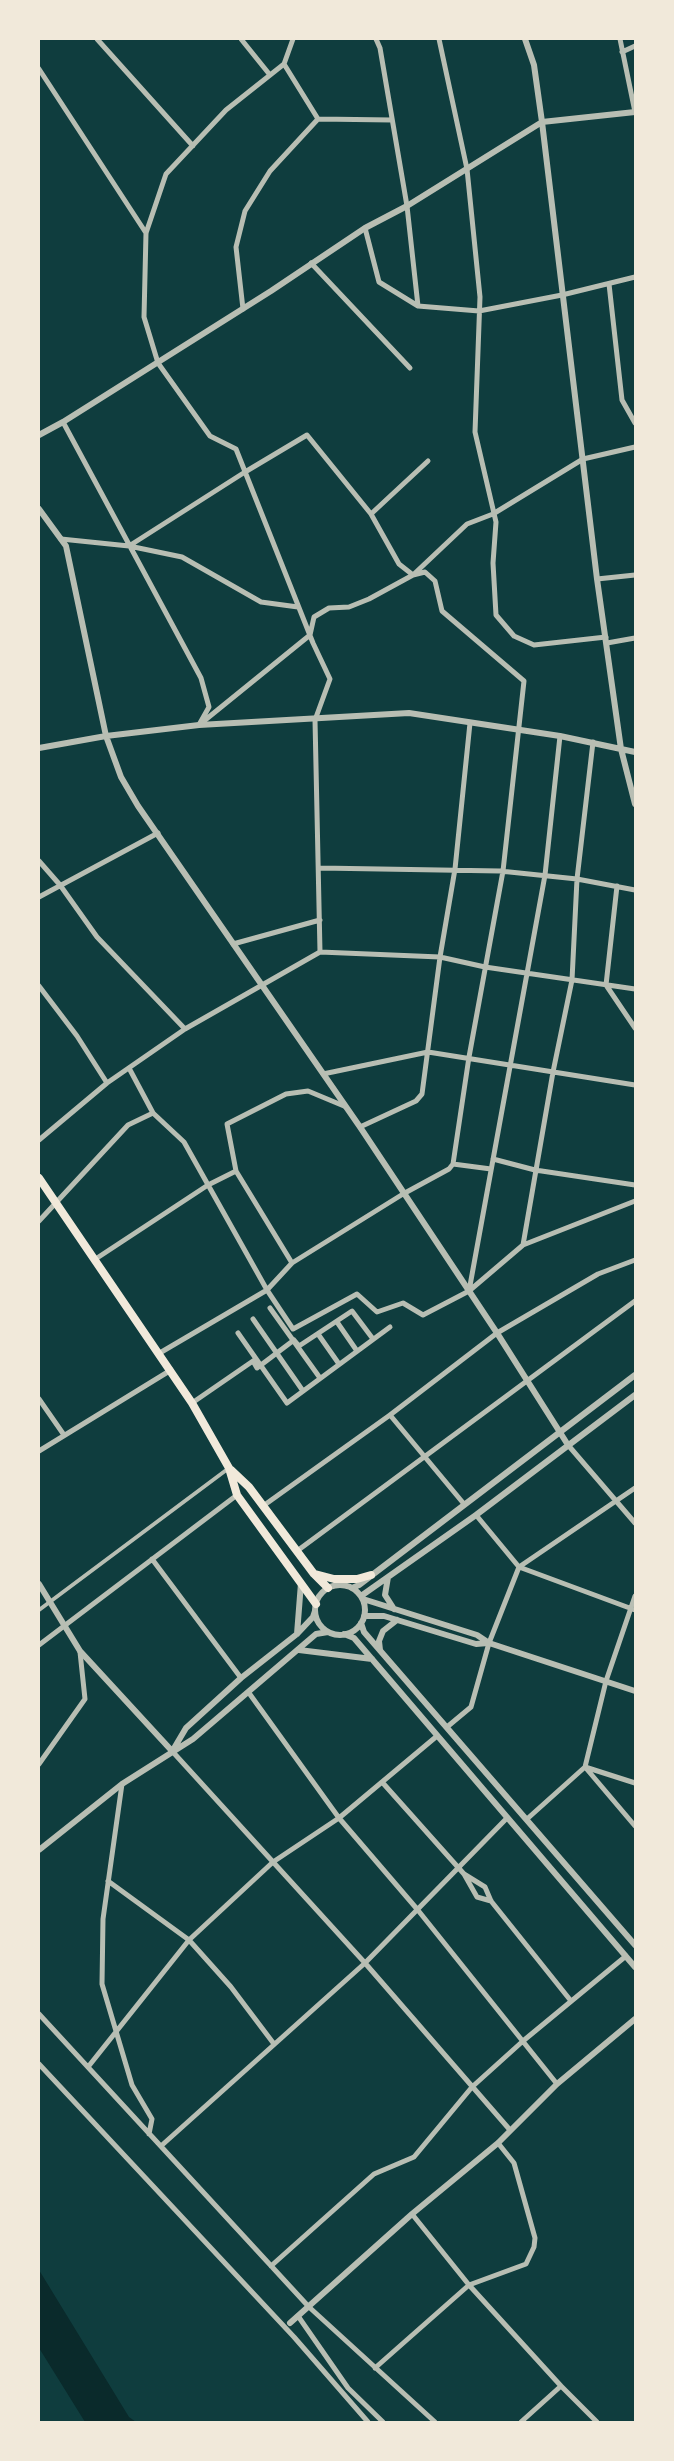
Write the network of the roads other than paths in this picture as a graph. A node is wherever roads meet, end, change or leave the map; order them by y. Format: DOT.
graph roads {
  1 [pos="97,39"];
  2 [pos="242,39"];
  3 [pos="293,39"];
  4 [pos="376,39"];
  5 [pos="439,39"];
  6 [pos="525,39"];
  7 [pos="620,39"];
  8 [pos="635,46"];
  9 [pos="622,52"];
  10 [pos="284,64"];
  11 [pos="39,69"];
  12 [pos="270,75"];
  13 [pos="635,112"];
  14 [pos="318,119"];
  15 [pos="392,120"];
  16 [pos="542,122"];
  17 [pos="193,146"];
  18 [pos="467,169"];
  19 [pos="407,206"];
  20 [pos="365,228"];
  21 [pos="146,233"];
  22 [pos="311,263"];
  23 [pos="635,277"];
  24 [pos="609,284"];
  25 [pos="562,295"];
  26 [pos="418,306"];
  27 [pos="243,309"];
  28 [pos="478,311"];
  29 [pos="158,362"];
  30 [pos="410,368"];
  31 [pos="63,422"];
  32 [pos="635,423"];
  33 [pos="39,435"];
  34 [pos="635,447"];
  35 [pos="583,459"];
  36 [pos="428,462"];
  37 [pos="244,472"];
  38 [pos="39,508"];
  39 [pos="371,514"];
  40 [pos="493,514"];
  41 [pos="61,539"];
  42 [pos="129,546"];
  43 [pos="413,575"];
  44 [pos="635,576"];
  45 [pos="597,579"];
  46 [pos="298,607"];
  47 [pos="310,635"];
  48 [pos="635,638"];
  49 [pos="606,640"];
  50 [pos="315,720"];
  51 [pos="470,723"];
  52 [pos="199,725"];
  53 [pos="520,730"];
  54 [pos="106,736"];
  55 [pos="560,736"];
  56 [pos="593,742"];
  57 [pos="39,748"];
  58 [pos="621,749"];
  59 [pos="635,752"];
  60 [pos="635,804"];
  61 [pos="158,833"];
  62 [pos="39,861"];
  63 [pos="320,868"];
  64 [pos="455,869"];
  65 [pos="503,871"];
  66 [pos="545,875"];
  67 [pos="577,879"];
  68 [pos="60,885"];
  69 [pos="617,886"];
  70 [pos="635,890"];
  71 [pos="39,897"];
  72 [pos="320,920"];
  73 [pos="233,944"];
  74 [pos="320,952"];
  75 [pos="440,957"];
  76 [pos="484,967"];
  77 [pos="526,971"];
  78 [pos="572,980"];
  79 [pos="261,984"];
  80 [pos="606,985"];
  81 [pos="39,986"];
  82 [pos="635,989"];
  83 [pos="635,1028"];
  84 [pos="185,1029"];
  85 [pos="428,1052"];
  86 [pos="469,1057"];
  87 [pos="510,1065"];
  88 [pos="129,1068"];
  89 [pos="553,1072"];
  90 [pos="323,1074"];
  91 [pos="107,1083"];
  92 [pos="635,1085"];
  93 [pos="344,1106"];
  94 [pos="153,1114"];
  95 [pos="360,1127"];
  96 [pos="39,1140"];
  97 [pos="493,1159"];
  98 [pos="453,1164"];
  99 [pos="491,1169"];
  100 [pos="536,1170"];
  101 [pos="236,1172"];
  102 [pos="39,1178"];
  103 [pos="635,1184"];
  104 [pos="208,1186"];
  105 [pos="403,1194"];
  106 [pos="635,1201"];
  107 [pos="56,1203"];
  108 [pos="39,1221"];
  109 [pos="523,1245"];
  110 [pos="94,1260"];
  111 [pos="635,1260"];
  112 [pos="292,1263"];
  113 [pos="267,1290"];
  114 [pos="469,1291"];
  115 [pos="635,1301"];
  116 [pos="270,1308"];
  117 [pos="254,1319"];
  118 [pos="337,1322"];
  119 [pos="390,1327"];
  120 [pos="238,1333"];
  121 [pos="497,1333"];
  122 [pos="318,1334"];
  123 [pos="373,1339"];
  124 [pos="293,1341"];
  125 [pos="357,1351"];
  126 [pos="276,1352"];
  127 [pos="158,1354"];
  128 [pos="339,1364"];
  129 [pos="260,1365"];
  130 [pos="171,1370"];
  131 [pos="635,1375"];
  132 [pos="320,1378"];
  133 [pos="528,1382"];
  134 [pos="303,1391"];
  135 [pos="635,1395"];
  136 [pos="39,1399"];
  137 [pos="192,1403"];
  138 [pos="390,1415"];
  139 [pos="559,1432"];
  140 [pos="64,1435"];
  141 [pos="568,1445"];
  142 [pos="39,1451"];
  143 [pos="424,1459"];
  144 [pos="229,1468"];
  145 [pos="635,1488"];
  146 [pos="237,1495"];
  147 [pos="617,1501"];
  148 [pos="464,1504"];
  149 [pos="263,1506"];
  150 [pos="476,1514"];
  151 [pos="635,1523"];
  152 [pos="297,1552"];
  153 [pos="152,1559"];
  154 [pos="519,1567"];
  155 [pos="314,1574"];
  156 [pos="371,1575"];
  157 [pos="388,1577"];
  158 [pos="301,1582"];
  159 [pos="39,1587"];
  160 [pos="328,1588"];
  161 [pos="352,1588"];
  162 [pos="635,1596"];
  163 [pos="362,1598"];
  164 [pos="50,1602"];
  165 [pos="316,1608"];
  166 [pos="633,1609"];
  167 [pos="39,1610"];
  168 [pos="395,1610"];
  169 [pos="364,1616"];
  170 [pos="397,1620"];
  171 [pos="361,1623"];
  172 [pos="64,1625"];
  173 [pos="328,1632"];
  174 [pos="297,1634"];
  175 [pos="344,1634"];
  176 [pos="489,1643"];
  177 [pos="39,1645"];
  178 [pos="299,1650"];
  179 [pos="380,1650"];
  180 [pos="80,1651"];
  181 [pos="372,1660"];
  182 [pos="241,1678"];
  183 [pos="606,1681"];
  184 [pos="635,1691"];
  185 [pos="249,1693"];
  186 [pos="447,1727"];
  187 [pos="437,1736"];
  188 [pos="172,1751"];
  189 [pos="39,1764"];
  190 [pos="585,1767"];
  191 [pos="382,1782"];
  192 [pos="635,1783"];
  193 [pos="122,1784"];
  194 [pos="339,1818"];
  195 [pos="507,1818"];
  196 [pos="527,1819"];
  197 [pos="635,1826"];
  198 [pos="39,1850"];
  199 [pos="272,1862"];
  200 [pos="458,1868"];
  201 [pos="464,1874"];
  202 [pos="108,1880"];
  203 [pos="491,1901"];
  204 [pos="417,1909"];
  205 [pos="189,1940"];
  206 [pos="635,1945"];
  207 [pos="626,1956"];
  208 [pos="365,1963"];
  209 [pos="635,1967"];
  210 [pos="571,2001"];
  211 [pos="39,2014"];
  212 [pos="635,2019"];
  213 [pos="117,2030"];
  214 [pos="523,2041"];
  215 [pos="274,2044"];
  216 [pos="39,2064"];
  217 [pos="88,2067"];
  218 [pos="557,2084"];
  219 [pos="472,2087"];
  220 [pos="510,2130"];
  221 [pos="149,2134"];
  222 [pos="498,2143"];
  223 [pos="161,2146"];
  224 [pos="412,2214"];
  225 [pos="271,2266"];
  226 [pos="469,2285"];
  227 [pos="308,2307"];
  228 [pos="298,2316"];
  229 [pos="290,2324"];
  230 [pos="375,2368"];
  231 [pos="561,2386"];
  232 [pos="368,2422"];
  233 [pos="383,2422"];
  234 [pos="435,2422"];
  235 [pos="520,2422"];
  236 [pos="597,2422"];
  1 -- 17 [label="street"];
  2 -- 12 [label="street"];
  3 -- 10 [label="street"];
  4 -- 15 [label="street"];
  5 -- 18 [label="street"];
  6 -- 16 [label="street"];
  7 -- 9 [label="street"];
  8 -- 9 [label="street"];
  9 -- 13 [label="street"];
  10 -- 12 [label="street"];
  10 -- 14 [label="street"];
  11 -- 21 [label="street"];
  12 -- 17 [label="street"];
  13 -- 16 [label="street"];
  14 -- 15 [label="street"];
  14 -- 27 [label="street"];
  15 -- 19 [label="street"];
  16 -- 18 [label="street"];
  16 -- 25 [label="street"];
  17 -- 21 [label="street"];
  18 -- 19 [label="street"];
  18 -- 28 [label="street"];
  19 -- 20 [label="street"];
  19 -- 26 [label="street"];
  20 -- 22 [label="street"];
  20 -- 26 [label="street"];
  21 -- 29 [label="street"];
  22 -- 27 [label="street"];
  22 -- 30 [label="street"];
  23 -- 24 [label="street"];
  24 -- 25 [label="street"];
  24 -- 32 [label="street"];
  25 -- 28 [label="street"];
  25 -- 35 [label="street"];
  26 -- 28 [label="street"];
  27 -- 29 [label="street"];
  28 -- 40 [label="street"];
  29 -- 31 [label="street"];
  29 -- 37 [label="street"];
  31 -- 33 [label="street"];
  31 -- 42 [label="street"];
  34 -- 35 [label="street"];
  35 -- 40 [label="street"];
  35 -- 45 [label="street"];
  36 -- 39 [label="street"];
  37 -- 39 [label="street"];
  37 -- 42 [label="street"];
  37 -- 46 [label="street"];
  38 -- 41 [label="street"];
  39 -- 43 [label="street"];
  40 -- 43 [label="street"];
  40 -- 49 [label="street"];
  41 -- 42 [label="street"];
  41 -- 54 [label="street"];
  42 -- 46 [label="street"];
  42 -- 52 [label="street"];
  43 -- 47 [label="street"];
  43 -- 53 [label="street"];
  44 -- 45 [label="street"];
  45 -- 49 [label="street"];
  46 -- 47 [label="street"];
  47 -- 50 [label="street"];
  47 -- 52 [label="street"];
  48 -- 49 [label="street"];
  49 -- 58 [label="street"];
  50 -- 51 [label="street"];
  50 -- 52 [label="street"];
  50 -- 63 [label="street"];
  51 -- 53 [label="street"];
  51 -- 64 [label="street"];
  52 -- 54 [label="street"];
  53 -- 55 [label="street"];
  53 -- 65 [label="street"];
  54 -- 57 [label="street"];
  54 -- 61 [label="street"];
  55 -- 56 [label="street"];
  55 -- 66 [label="street"];
  56 -- 58 [label="street"];
  56 -- 67 [label="street"];
  58 -- 59 [label="street"];
  58 -- 60 [label="street"];
  61 -- 68 [label="street"];
  61 -- 73 [label="street"];
  62 -- 68 [label="street"];
  63 -- 64 [label="street"];
  63 -- 72 [label="street"];
  64 -- 65 [label="street"];
  64 -- 75 [label="street"];
  65 -- 66 [label="street"];
  65 -- 76 [label="street"];
  66 -- 67 [label="street"];
  66 -- 77 [label="street"];
  67 -- 69 [label="street"];
  67 -- 78 [label="street"];
  68 -- 71 [label="street"];
  68 -- 84 [label="street"];
  69 -- 70 [label="street"];
  69 -- 80 [label="street"];
  72 -- 73 [label="street"];
  72 -- 74 [label="street"];
  73 -- 79 [label="street"];
  74 -- 75 [label="street"];
  74 -- 79 [label="street"];
  75 -- 76 [label="street"];
  75 -- 85 [label="street"];
  76 -- 77 [label="street"];
  76 -- 86 [label="street"];
  77 -- 78 [label="street"];
  77 -- 87 [label="street"];
  78 -- 80 [label="street"];
  78 -- 89 [label="street"];
  79 -- 84 [label="street"];
  79 -- 90 [label="street"];
  80 -- 82 [label="street"];
  80 -- 83 [label="street"];
  81 -- 91 [label="street"];
  84 -- 88 [label="street"];
  85 -- 86 [label="street"];
  85 -- 90 [label="street"];
  85 -- 95 [label="street"];
  86 -- 87 [label="street"];
  86 -- 98 [label="street"];
  87 -- 89 [label="street"];
  87 -- 97 [label="street"];
  88 -- 91 [label="street"];
  88 -- 94 [label="street"];
  89 -- 92 [label="street"];
  89 -- 100 [label="street"];
  90 -- 93 [label="street"];
  91 -- 96 [label="street"];
  93 -- 95 [label="street"];
  93 -- 101 [label="street"];
  94 -- 104 [label="street"];
  94 -- 107 [label="street"];
  95 -- 105 [label="street"];
  97 -- 99 [label="street"];
  97 -- 100 [label="street"];
  98 -- 99 [label="street"];
  98 -- 105 [label="street"];
  99 -- 114 [label="street"];
  100 -- 103 [label="street"];
  100 -- 109 [label="street"];
  101 -- 104 [label="street"];
  101 -- 112 [label="street"];
  102 -- 107 [label="main road"];
  104 -- 110 [label="street"];
  104 -- 113 [label="street"];
  105 -- 112 [label="street"];
  105 -- 114 [label="street"];
  106 -- 109 [label="street"];
  107 -- 108 [label="street"];
  107 -- 110 [label="main road"];
  109 -- 114 [label="street"];
  110 -- 127 [label="main road"];
  111 -- 121 [label="street"];
  112 -- 113 [label="street"];
  113 -- 114 [label="street"];
  113 -- 127 [label="street"];
  114 -- 121 [label="street"];
  115 -- 133 [label="street"];
  116 -- 124 [label="street"];
  117 -- 126 [label="street"];
  118 -- 122 [label="street"];
  118 -- 123 [label="street"];
  118 -- 125 [label="street"];
  119 -- 123 [label="street"];
  120 -- 129 [label="street"];
  121 -- 133 [label="street"];
  121 -- 138 [label="street"];
  122 -- 124 [label="street"];
  122 -- 128 [label="street"];
  123 -- 125 [label="street"];
  124 -- 126 [label="street"];
  124 -- 132 [label="street"];
  125 -- 128 [label="street"];
  126 -- 129 [label="street"];
  126 -- 134 [label="street"];
  127 -- 130 [label="main road"];
  128 -- 132 [label="street"];
  129 -- 134 [label="street"];
  129 -- 137 [label="street"];
  130 -- 137 [label="main road"];
  130 -- 140 [label="street"];
  131 -- 139 [label="street"];
  132 -- 134 [label="street"];
  133 -- 139 [label="street"];
  133 -- 143 [label="street"];
  135 -- 141 [label="street"];
  136 -- 140 [label="street"];
  137 -- 144 [label="main road"];
  138 -- 143 [label="street"];
  138 -- 149 [label="street"];
  139 -- 141 [label="street"];
  139 -- 148 [label="street"];
  140 -- 142 [label="street"];
  141 -- 147 [label="street"];
  141 -- 150 [label="street"];
  143 -- 148 [label="street"];
  143 -- 152 [label="street"];
  144 -- 146 [label="main road"];
  144 -- 149 [label="main road"];
  144 -- 164 [label="street"];
  145 -- 147 [label="street"];
  146 -- 153 [label="street"];
  146 -- 158 [label="main road"];
  147 -- 151 [label="street"];
  147 -- 154 [label="street"];
  148 -- 156 [label="street"];
  149 -- 152 [label="main road"];
  150 -- 154 [label="street"];
  150 -- 157 [label="street"];
  152 -- 155 [label="main road"];
  153 -- 172 [label="street"];
  153 -- 182 [label="street"];
  154 -- 166 [label="street"];
  154 -- 176 [label="street"];
  155 -- 156 [label="main road"];
  155 -- 160 [label="main road"];
  156 -- 161 [label="street"];
  157 -- 163 [label="street"];
  157 -- 168 [label="street"];
  158 -- 165 [label="main road"];
  158 -- 174 [label="street"];
  159 -- 164 [label="street"];
  160 -- 161 [label="street"];
  160 -- 165 [label="street"];
  161 -- 163 [label="street"];
  162 -- 166 [label="street"];
  163 -- 168 [label="street"];
  163 -- 169 [label="street"];
  164 -- 167 [label="street"];
  164 -- 172 [label="street"];
  165 -- 173 [label="street"];
  165 -- 174 [label="street"];
  166 -- 183 [label="street"];
  168 -- 176 [label="street"];
  169 -- 170 [label="street"];
  169 -- 171 [label="street"];
  170 -- 176 [label="street"];
  170 -- 179 [label="street"];
  171 -- 175 [label="street"];
  171 -- 179 [label="street"];
  172 -- 177 [label="street"];
  172 -- 180 [label="street"];
  173 -- 175 [label="street"];
  173 -- 178 [label="street"];
  174 -- 182 [label="street"];
  175 -- 181 [label="street"];
  176 -- 183 [label="street"];
  176 -- 186 [label="street"];
  178 -- 181 [label="street"];
  178 -- 185 [label="street"];
  179 -- 186 [label="street"];
  180 -- 188 [label="street"];
  180 -- 189 [label="street"];
  181 -- 187 [label="street"];
  182 -- 188 [label="street"];
  183 -- 184 [label="street"];
  183 -- 190 [label="street"];
  185 -- 188 [label="street"];
  185 -- 194 [label="street"];
  186 -- 196 [label="street"];
  187 -- 191 [label="street"];
  187 -- 195 [label="street"];
  188 -- 193 [label="street"];
  188 -- 199 [label="street"];
  190 -- 192 [label="street"];
  190 -- 196 [label="street"];
  190 -- 197 [label="street"];
  191 -- 194 [label="street"];
  191 -- 200 [label="street"];
  193 -- 198 [label="street"];
  193 -- 202 [label="street"];
  194 -- 199 [label="street"];
  194 -- 204 [label="street"];
  195 -- 200 [label="street"];
  195 -- 207 [label="street"];
  196 -- 206 [label="street"];
  199 -- 205 [label="street"];
  199 -- 208 [label="street"];
  200 -- 201 [label="street"];
  200 -- 204 [label="street"];
  201 -- 203 [label="street"];
  201 -- 203 [label="street"];
  202 -- 205 [label="street"];
  202 -- 213 [label="street"];
  203 -- 210 [label="street"];
  204 -- 208 [label="street"];
  204 -- 214 [label="street"];
  205 -- 213 [label="street"];
  205 -- 215 [label="street"];
  207 -- 209 [label="street"];
  207 -- 210 [label="street"];
  208 -- 215 [label="street"];
  208 -- 219 [label="street"];
  210 -- 214 [label="street"];
  211 -- 217 [label="street"];
  212 -- 218 [label="street"];
  213 -- 217 [label="street"];
  213 -- 221 [label="street"];
  214 -- 218 [label="street"];
  214 -- 219 [label="street"];
  215 -- 223 [label="street"];
  216 -- 232 [label="street"];
  217 -- 221 [label="street"];
  218 -- 220 [label="street"];
  219 -- 220 [label="street"];
  219 -- 225 [label="street"];
  220 -- 222 [label="street"];
  221 -- 223 [label="street"];
  222 -- 224 [label="street"];
  222 -- 226 [label="street"];
  223 -- 225 [label="street"];
  224 -- 226 [label="street"];
  224 -- 227 [label="street"];
  225 -- 227 [label="street"];
  226 -- 230 [label="street"];
  226 -- 231 [label="street"];
  227 -- 228 [label="street"];
  227 -- 230 [label="street"];
  228 -- 229 [label="street"];
  228 -- 233 [label="street"];
  230 -- 234 [label="street"];
  231 -- 235 [label="street"];
  231 -- 236 [label="street"];
}
